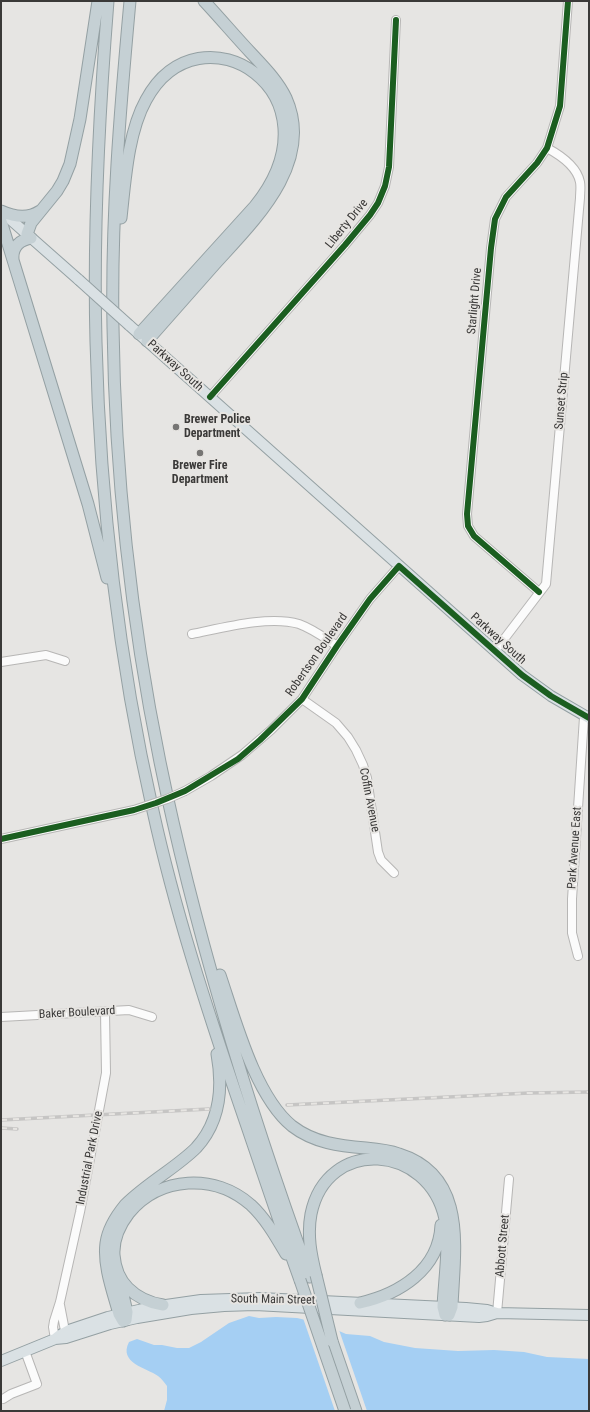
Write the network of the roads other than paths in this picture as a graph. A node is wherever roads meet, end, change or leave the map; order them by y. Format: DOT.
graph roads {
  1 [pos="98,1"];
  2 [pos="108,1"];
  3 [pos="130,1"];
  4 [pos="204,1"];
  5 [pos="568,1"];
  6 [pos="396,20"];
  7 [pos="547,148"];
  8 [pos="44,208"];
  9 [pos="1,211"];
  10 [pos="1,221"];
  11 [pos="29,236"];
  12 [pos="14,262"];
  13 [pos="113,284"];
  14 [pos="143,338"];
  15 [pos="210,397"];
  16 [pos="399,566"];
  17 [pos="539,592"];
  18 [pos="192,634"];
  19 [pos="337,646"];
  20 [pos="495,651"];
  21 [pos="65,661"];
  22 [pos="1,662"];
  23 [pos="127,677"];
  24 [pos="302,699"];
  25 [pos="587,717"];
  26 [pos="1,839"];
  27 [pos="394,873"];
  28 [pos="188,886"];
  29 [pos="578,956"];
  30 [pos="203,995"];
  31 [pos="105,1012"];
  32 [pos="1,1017"];
  33 [pos="152,1017"];
  34 [pos="508,1179"];
  35 [pos="436,1197"];
  36 [pos="116,1269"];
  37 [pos="309,1277"];
  38 [pos="60,1302"];
  39 [pos="360,1303"];
  40 [pos="163,1305"];
  41 [pos="447,1311"];
  42 [pos="497,1313"];
  43 [pos="589,1315"];
  44 [pos="124,1317"];
  45 [pos="66,1335"];
  46 [pos="55,1339"];
  47 [pos="25,1352"];
  48 [pos="1,1361"];
  49 [pos="3,1399"];
  50 [pos="345,1411"];
  51 [pos="356,1411"];
  1 -- 8 [label="highway"];
  2 -- 23 [label="highway"];
  3 -- 13 [label="highway"];
  4 -- 14 [label="highway"];
  5 -- 7 [label="street, Starlight Drive"];
  6 -- 15 [label="street, Liberty Drive"];
  7 -- 17 [label="street, Sunset Strip"];
  7 -- 17 [label="street, Starlight Drive"];
  8 -- 9 [label="highway"];
  8 -- 11 [label="highway"];
  9 -- 11 [label="main road, Parkway South"];
  10 -- 12 [label="highway"];
  11 -- 12 [label="highway"];
  11 -- 14 [label="main road, Parkway South, bridge"];
  12 -- 23 [label="highway"];
  13 -- 14 [label="highway"];
  13 -- 28 [label="highway"];
  14 -- 15 [label="main road, Parkway South"];
  15 -- 16 [label="main road, Parkway South"];
  16 -- 19 [label="street, Robertson Boulevard"];
  16 -- 20 [label="main road, Parkway South"];
  17 -- 20 [label="street, Sunset Strip"];
  18 -- 19 [label="street"];
  19 -- 24 [label="street, Robertson Boulevard"];
  20 -- 25 [label="main road, Parkway South"];
  21 -- 22 [label="street"];
  23 -- 30 [label="highway"];
  24 -- 26 [label="street, Robertson Boulevard, bridge"];
  24 -- 27 [label="street, Coffin Avenue"];
  25 -- 29 [label="street, Park Avenue East"];
  28 -- 37 [label="highway"];
  28 -- 41 [label="highway"];
  30 -- 37 [label="highway"];
  30 -- 44 [label="highway"];
  31 -- 32 [label="street, Baker Boulevard"];
  31 -- 33 [label="street, Baker Boulevard"];
  31 -- 38 [label="street, Industrial Park Drive"];
  34 -- 42 [label="street, Abbott Street"];
  35 -- 37 [label="highway"];
  35 -- 39 [label="highway"];
  35 -- 41 [label="highway"];
  36 -- 37 [label="highway"];
  36 -- 40 [label="highway"];
  36 -- 44 [label="highway"];
  37 -- 50 [label="highway, bridge"];
  37 -- 51 [label="highway, bridge"];
  38 -- 45 [label="street, Industrial Park Drive"];
  38 -- 46 [label="street, Industrial Park Drive"];
  39 -- 40 [label="main road, South Main Street"];
  39 -- 41 [label="main road, South Main Street"];
  40 -- 44 [label="main road, South Main Street"];
  41 -- 42 [label="main road, South Main Street"];
  41 -- 44 [label="main road, South Main Street"];
  42 -- 43 [label="main road, South Main Street"];
  44 -- 45 [label="main road, South Main Street"];
  45 -- 46 [label="main road, South Main Street"];
  46 -- 47 [label="main road, South Main Street"];
  47 -- 48 [label="main road, South Main Street"];
  47 -- 49 [label="street"];
}
